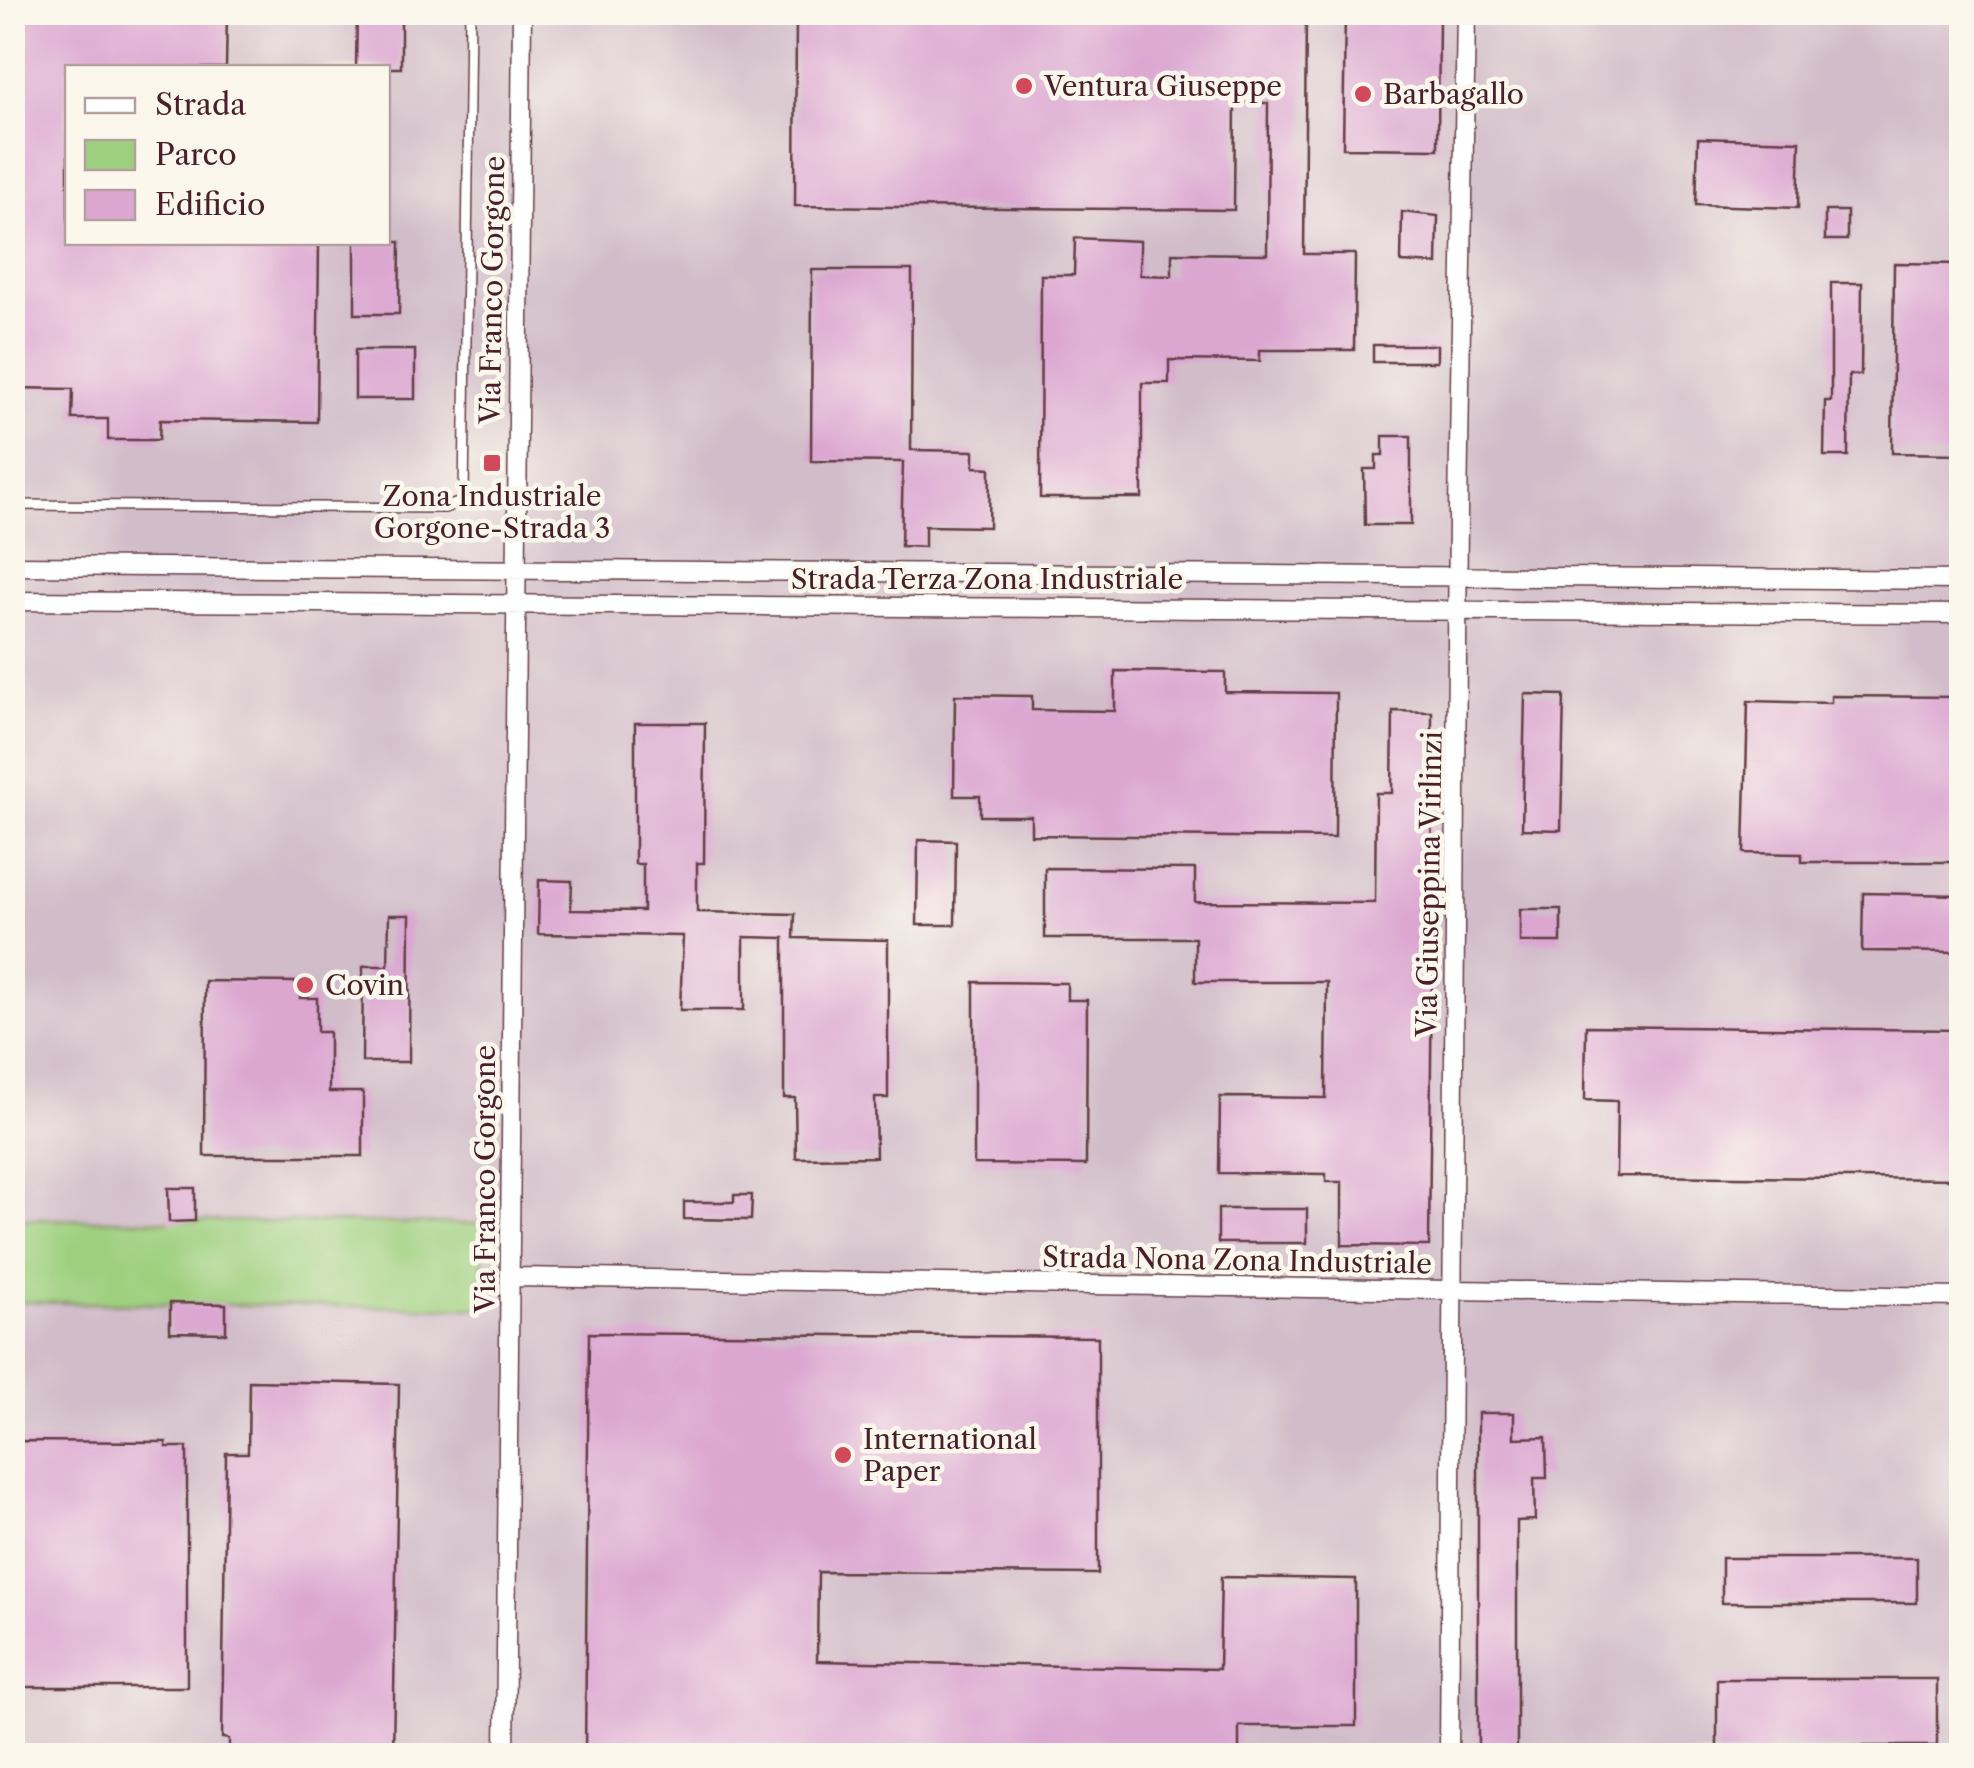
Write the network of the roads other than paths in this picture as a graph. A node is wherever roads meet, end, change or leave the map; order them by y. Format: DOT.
graph roads {
  1 [pos="470,12"];
  2 [pos="522,12"];
  3 [pos="1466,12"];
  4 [pos="12,505"];
  5 [pos="12,566"];
  6 [pos="516,567"];
  7 [pos="1459,575"];
  8 [pos="1962,580"];
  9 [pos="12,601"];
  10 [pos="516,604"];
  11 [pos="1459,610"];
  12 [pos="1962,614"];
  13 [pos="512,1277"];
  14 [pos="1452,1290"];
  15 [pos="1962,1297"];
  16 [pos="505,1756"];
  17 [pos="1449,1756"];
  1 -- 4 [label="lane"];
  2 -- 6 [label="street, Via Franco Gorgone"];
  3 -- 7 [label="street, Via Giuseppina Virlinzi"];
  5 -- 6 [label="street, Strada Terza Zona Industriale"];
  6 -- 7 [label="street, Strada Terza Zona Industriale"];
  6 -- 10 [label="street, Via Franco Gorgone"];
  7 -- 8 [label="street, Strada Terza Zona Industriale"];
  7 -- 11 [label="street, Via Giuseppina Virlinzi"];
  9 -- 10 [label="street, Strada Terza Zona Industriale"];
  10 -- 11 [label="street, Strada Terza Zona Industriale"];
  10 -- 13 [label="street, Via Franco Gorgone"];
  11 -- 12 [label="street, Strada Terza Zona Industriale"];
  11 -- 14 [label="street, Via Giuseppina Virlinzi"];
  13 -- 14 [label="street, Strada Nona Zona Industriale"];
  13 -- 16 [label="street, Via Franco Gorgone"];
  14 -- 15 [label="street, Strada Nona Zona Industriale"];
  14 -- 17 [label="street, Via Giuseppina Virlinzi"];
}
